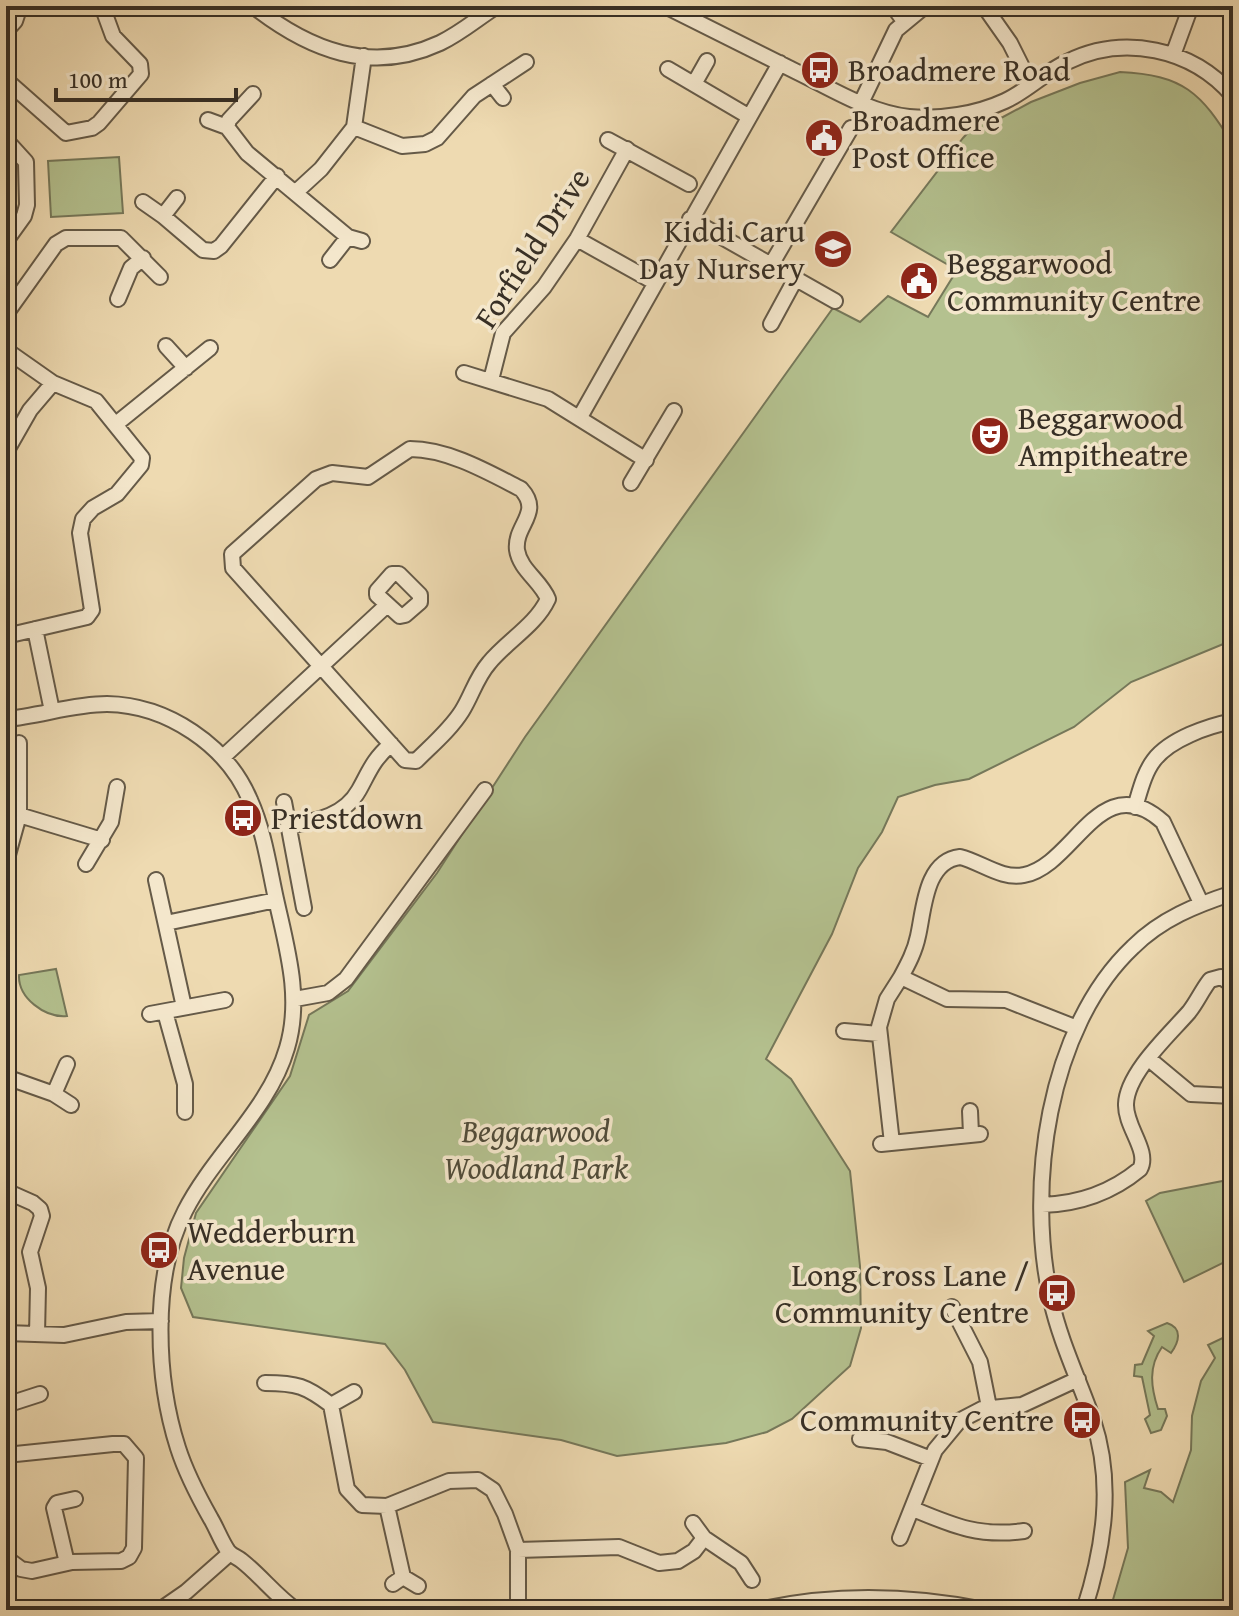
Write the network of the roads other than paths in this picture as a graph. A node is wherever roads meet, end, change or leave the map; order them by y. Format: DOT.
graph roads {
  1 [pos="13,6"];
  2 [pos="102,6"];
  3 [pos="253,6"];
  4 [pos="497,6"];
  5 [pos="665,6"];
  6 [pos="893,6"];
  7 [pos="925,6"];
  8 [pos="984,6"];
  9 [pos="1191,6"];
  10 [pos="904,21"];
  11 [pos="6,31"];
  12 [pos="1173,55"];
  13 [pos="364,56"];
  14 [pos="707,61"];
  15 [pos="526,62"];
  16 [pos="780,63"];
  17 [pos="668,69"];
  18 [pos="6,80"];
  19 [pos="492,84"];
  20 [pos="694,84"];
  21 [pos="1031,85"];
  22 [pos="253,94"];
  23 [pos="1233,96"];
  24 [pos="503,98"];
  25 [pos="862,99"];
  26 [pos="748,116"];
  27 [pos="208,120"];
  28 [pos="227,127"];
  29 [pos="354,127"];
  30 [pos="851,128"];
  31 [pos="6,140"];
  32 [pos="608,140"];
  33 [pos="627,149"];
  34 [pos="277,176"];
  35 [pos="689,184"];
  36 [pos="296,192"];
  37 [pos="177,198"];
  38 [pos="143,202"];
  39 [pos="163,216"];
  40 [pos="690,219"];
  41 [pos="577,239"];
  42 [pos="6,241"];
  43 [pos="143,258"];
  44 [pos="330,260"];
  45 [pos="771,265"];
  46 [pos="160,277"];
  47 [pos="796,278"];
  48 [pos="654,282"];
  49 [pos="118,299"];
  50 [pos="835,301"];
  51 [pos="6,314"];
  52 [pos="771,324"];
  53 [pos="166,346"];
  54 [pos="210,348"];
  55 [pos="6,350"];
  56 [pos="186,368"];
  57 [pos="464,373"];
  58 [pos="491,380"];
  59 [pos="53,383"];
  60 [pos="674,411"];
  61 [pos="580,417"];
  62 [pos="116,424"];
  63 [pos="6,452"];
  64 [pos="646,460"];
  65 [pos="631,483"];
  66 [pos="387,605"];
  67 [pos="35,629"];
  68 [pos="6,636"];
  69 [pos="323,667"];
  70 [pos="52,711"];
  71 [pos="6,719"];
  72 [pos="1233,721"];
  73 [pos="19,743"];
  74 [pos="391,744"];
  75 [pos="223,757"];
  76 [pos="117,787"];
  77 [pos="13,790"];
  78 [pos="485,790"];
  79 [pos="284,802"];
  80 [pos="1135,807"];
  81 [pos="19,815"];
  82 [pos="288,826"];
  83 [pos="102,840"];
  84 [pos="6,862"];
  85 [pos="86,864"];
  86 [pos="156,880"];
  87 [pos="1233,893"];
  88 [pos="276,900"];
  89 [pos="1201,903"];
  90 [pos="304,908"];
  91 [pos="166,923"];
  92 [pos="901,977"];
  93 [pos="1233,985"];
  94 [pos="295,999"];
  95 [pos="225,1000"];
  96 [pos="184,1007"];
  97 [pos="1077,1028"];
  98 [pos="844,1031"];
  99 [pos="879,1034"];
  100 [pos="1149,1059"];
  101 [pos="67,1064"];
  102 [pos="6,1077"];
  103 [pos="202,1082"];
  104 [pos="185,1084"];
  105 [pos="54,1094"];
  106 [pos="1233,1096"];
  107 [pos="71,1105"];
  108 [pos="970,1111"];
  109 [pos="185,1112"];
  110 [pos="6,1191"];
  111 [pos="1042,1205"];
  112 [pos="952,1307"];
  113 [pos="161,1321"];
  114 [pos="6,1333"];
  115 [pos="37,1334"];
  116 [pos="1078,1379"];
  117 [pos="265,1383"];
  118 [pos="354,1392"];
  119 [pos="40,1394"];
  120 [pos="6,1405"];
  121 [pos="331,1405"];
  122 [pos="989,1407"];
  123 [pos="860,1439"];
  124 [pos="6,1455"];
  125 [pos="931,1459"];
  126 [pos="75,1499"];
  127 [pos="387,1506"];
  128 [pos="913,1509"];
  129 [pos="693,1523"];
  130 [pos="1024,1531"];
  131 [pos="704,1538"];
  132 [pos="900,1538"];
  133 [pos="518,1550"];
  134 [pos="229,1554"];
  135 [pos="6,1558"];
  136 [pos="67,1563"];
  137 [pos="752,1580"];
  138 [pos="418,1586"];
  139 [pos="160,1610"];
  140 [pos="296,1610"];
  141 [pos="518,1610"];
  142 [pos="759,1610"];
  143 [pos="985,1610"];
  144 [pos="1084,1610"];
  1 -- 11 [label="street"];
  2 -- 18 [label="street"];
  3 -- 13 [label="street"];
  4 -- 13 [label="street"];
  5 -- 16 [label="street"];
  6 -- 10 [label="street"];
  7 -- 10 [label="street"];
  8 -- 21 [label="street"];
  9 -- 12 [label="street"];
  10 -- 25 [label="street"];
  12 -- 21 [label="street"];
  12 -- 23 [label="street"];
  13 -- 29 [label="street"];
  14 -- 20 [label="street"];
  15 -- 19 [label="street"];
  16 -- 25 [label="street"];
  16 -- 26 [label="street"];
  17 -- 20 [label="street"];
  19 -- 24 [label="street"];
  19 -- 29 [label="street"];
  20 -- 26 [label="street"];
  21 -- 25 [label="street"];
  22 -- 28 [label="street"];
  26 -- 40 [label="street"];
  27 -- 28 [label="street"];
  28 -- 34 [label="street"];
  29 -- 36 [label="street"];
  30 -- 45 [label="street"];
  31 -- 42 [label="street"];
  32 -- 33 [label="street, Forfield Drive"];
  33 -- 35 [label="street, Forfield Drive"];
  33 -- 41 [label="street, Forfield Drive"];
  34 -- 36 [label="street"];
  34 -- 39 [label="street"];
  36 -- 44 [label="street"];
  37 -- 39 [label="street"];
  38 -- 39 [label="street"];
  40 -- 45 [label="street"];
  40 -- 48 [label="street"];
  41 -- 48 [label="street"];
  41 -- 58 [label="street, Forfield Drive"];
  43 -- 46 [label="street"];
  43 -- 49 [label="street"];
  43 -- 51 [label="street"];
  45 -- 47 [label="street"];
  47 -- 50 [label="street"];
  47 -- 52 [label="street"];
  48 -- 61 [label="street"];
  53 -- 56 [label="street"];
  54 -- 56 [label="street"];
  55 -- 59 [label="street"];
  56 -- 62 [label="street"];
  57 -- 58 [label="street"];
  58 -- 61 [label="street"];
  59 -- 62 [label="street"];
  59 -- 63 [label="street"];
  60 -- 64 [label="street"];
  61 -- 64 [label="street"];
  62 -- 67 [label="street"];
  64 -- 65 [label="street"];
  66 -- 69 [label="street"];
  67 -- 68 [label="street"];
  67 -- 70 [label="street"];
  69 -- 74 [label="street"];
  69 -- 74 [label="street"];
  69 -- 75 [label="street"];
  70 -- 71 [label="street"];
  70 -- 75 [label="street"];
  72 -- 80 [label="street"];
  73 -- 77 [label="street"];
  74 -- 82 [label="street"];
  75 -- 88 [label="street"];
  76 -- 83 [label="street"];
  77 -- 81 [label="street"];
  78 -- 94 [label="street"];
  79 -- 82 [label="street"];
  80 -- 89 [label="street"];
  80 -- 92 [label="street"];
  81 -- 83 [label="street"];
  81 -- 84 [label="street"];
  82 -- 90 [label="street"];
  83 -- 85 [label="street"];
  86 -- 91 [label="street"];
  87 -- 89 [label="street"];
  88 -- 91 [label="street"];
  88 -- 94 [label="street"];
  89 -- 97 [label="street"];
  91 -- 96 [label="street"];
  92 -- 97 [label="street"];
  92 -- 99 [label="street"];
  93 -- 100 [label="street"];
  94 -- 113 [label="street"];
  95 -- 96 [label="street"];
  96 -- 104 [label="street"];
  97 -- 111 [label="street"];
  98 -- 99 [label="street"];
  99 -- 108 [label="street"];
  100 -- 106 [label="street"];
  100 -- 111 [label="street"];
  101 -- 105 [label="street"];
  102 -- 105 [label="street"];
  103 -- 104 [label="street"];
  104 -- 109 [label="street"];
  105 -- 107 [label="street"];
  110 -- 115 [label="street"];
  111 -- 116 [label="street"];
  112 -- 122 [label="street"];
  113 -- 115 [label="street"];
  113 -- 134 [label="street"];
  114 -- 115 [label="street"];
  116 -- 122 [label="street"];
  116 -- 144 [label="street"];
  117 -- 121 [label="street"];
  118 -- 121 [label="street"];
  119 -- 120 [label="street"];
  121 -- 127 [label="street"];
  122 -- 125 [label="street"];
  123 -- 125 [label="street"];
  124 -- 136 [label="street"];
  125 -- 128 [label="street"];
  126 -- 136 [label="street"];
  127 -- 133 [label="street"];
  127 -- 138 [label="street"];
  128 -- 130 [label="street"];
  128 -- 132 [label="street"];
  129 -- 131 [label="street"];
  131 -- 133 [label="street"];
  131 -- 137 [label="street"];
  133 -- 141 [label="street"];
  134 -- 139 [label="street"];
  134 -- 140 [label="street"];
  135 -- 136 [label="street"];
  142 -- 143 [label="street"];
}
